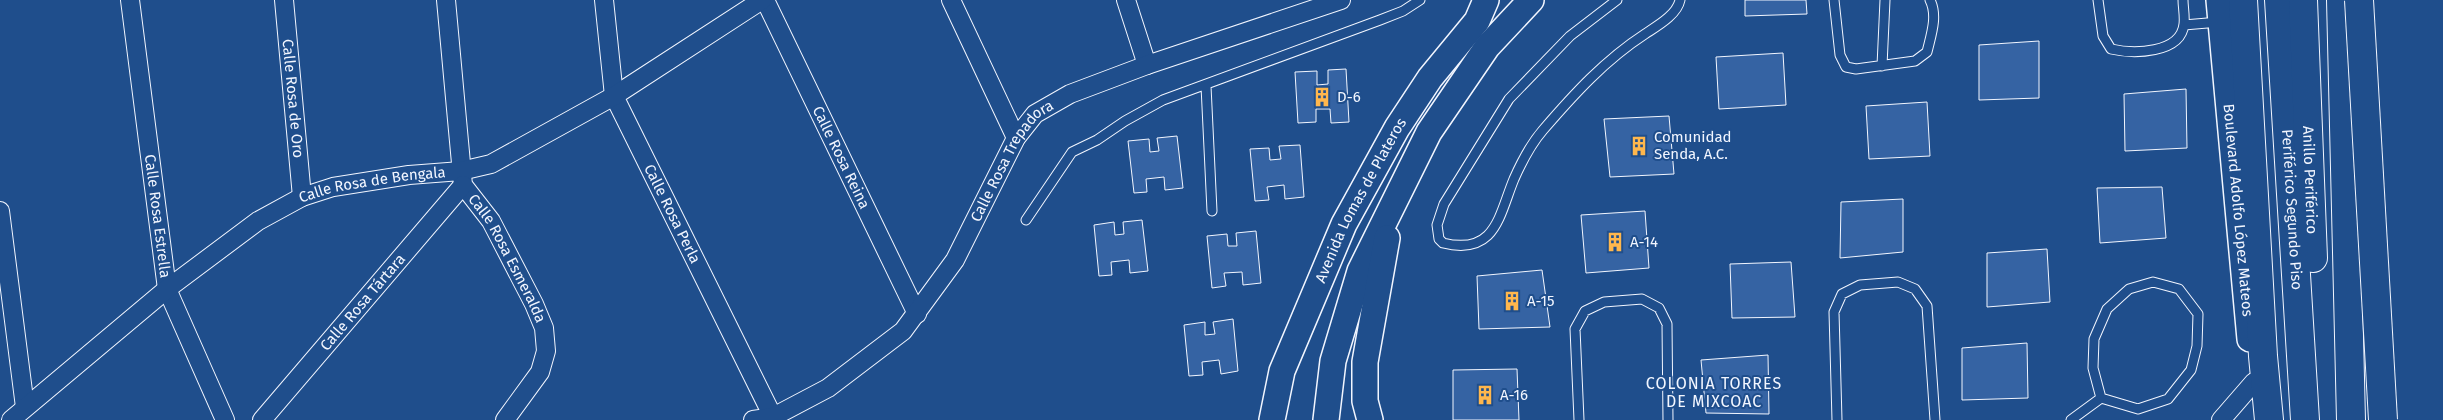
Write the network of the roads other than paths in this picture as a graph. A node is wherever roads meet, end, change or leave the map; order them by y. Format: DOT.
graph roads {
  1 [pos="130,0"];
  2 [pos="284,0"];
  3 [pos="446,0"];
  4 [pos="604,0"];
  5 [pos="764,0"];
  6 [pos="951,0"];
  7 [pos="1126,0"];
  8 [pos="1341,0"];
  9 [pos="1420,0"];
  10 [pos="1486,0"];
  11 [pos="1531,0"];
  12 [pos="1617,0"];
  13 [pos="1680,0"];
  14 [pos="1834,0"];
  15 [pos="1886,0"];
  16 [pos="1930,0"];
  17 [pos="2098,0"];
  18 [pos="2186,0"];
  19 [pos="2243,0"];
  20 [pos="2279,0"];
  21 [pos="2303,0"];
  22 [pos="2341,0"];
  23 [pos="2359,0"];
  24 [pos="2370,0"];
  25 [pos="2221,11"];
  26 [pos="2184,25"];
  27 [pos="1147,65"];
  28 [pos="1882,66"];
  29 [pos="1206,86"];
  30 [pos="614,96"];
  31 [pos="1016,138"];
  32 [pos="2343,157"];
  33 [pos="462,178"];
  34 [pos="302,197"];
  35 [pos="1394,205"];
  36 [pos="0,211"];
  37 [pos="1212,211"];
  38 [pos="2383,212"];
  39 [pos="1026,220"];
  40 [pos="167,289"];
  41 [pos="917,314"];
  42 [pos="2254,382"];
  43 [pos="2102,398"];
  44 [pos="25,408"];
  45 [pos="773,417"];
  46 [pos="11,420"];
  47 [pos="225,420"];
  48 [pos="262,420"];
  49 [pos="505,420"];
  50 [pos="753,420"];
  51 [pos="1272,420"];
  52 [pos="1326,420"];
  53 [pos="1370,420"];
  54 [pos="1579,420"];
  55 [pos="1668,420"];
  56 [pos="1837,420"];
  57 [pos="1935,420"];
  58 [pos="2071,420"];
  59 [pos="2222,420"];
  60 [pos="2258,420"];
  61 [pos="2269,420"];
  62 [pos="2305,420"];
  63 [pos="2319,420"];
  64 [pos="2351,420"];
  65 [pos="2383,420"];
  66 [pos="2395,420"];
  1 -- 40 [label="street, Calle Rosa Estrella"];
  2 -- 34 [label="street, Calle Rosa de Oro"];
  3 -- 33 [label="street"];
  4 -- 30 [label="street, Calle Rosa Perla"];
  5 -- 30 [label="street, Calle Rosa de Bengala"];
  5 -- 41 [label="street, Calle Rosa Reina"];
  6 -- 31 [label="street"];
  7 -- 27 [label="street"];
  8 -- 27 [label="street, Calle Rosa Trepadora"];
  9 -- 29 [label="lane"];
  10 -- 51 [label="main road, Avenida Lomas de Plateros"];
  11 -- 35 [label="main road, Avenida Lomas de Plateros"];
  12 -- 13 [label="lane"];
  14 -- 28 [label="lane"];
  15 -- 28 [label="lane"];
  16 -- 28 [label="lane"];
  17 -- 26 [label="lane"];
  18 -- 26 [label="lane"];
  19 -- 61 [label="highway"];
  20 -- 62 [label="highway, Periférico Segundo Piso"];
  21 -- 63 [label="highway, Anillo Periférico"];
  22 -- 32 [label="highway"];
  23 -- 65 [label="highway, bridge"];
  24 -- 38 [label="main road"];
  25 -- 26 [label="lane"];
  25 -- 42 [label="main road, Boulevard Adolfo López Mateos"];
  27 -- 31 [label="street, Calle Rosa Trepadora"];
  29 -- 37 [label="lane"];
  29 -- 39 [label="lane"];
  30 -- 33 [label="street, Calle Rosa de Bengala"];
  30 -- 45 [label="street, Calle Rosa Perla"];
  31 -- 41 [label="street, Calle Rosa Trepadora"];
  32 -- 38 [label="highway"];
  32 -- 64 [label="highway"];
  33 -- 34 [label="street, Calle Rosa de Bengala"];
  33 -- 48 [label="street, Calle Rosa Tártara"];
  33 -- 49 [label="street, Calle Rosa Esmeralda"];
  34 -- 40 [label="street, Calle Rosa de Bengala"];
  35 -- 52 [label="main road, Avenida Lomas de Plateros"];
  35 -- 53 [label="main road"];
  36 -- 44 [label="street"];
  38 -- 66 [label="main road"];
  40 -- 44 [label="street, Calle Rosa de Bengala"];
  40 -- 47 [label="street, Calle Rosa Estrella"];
  41 -- 45 [label="street, Calle Rosa Trepadora"];
  42 -- 59 [label="street"];
  42 -- 60 [label="main road, Boulevard Adolfo López Mateos"];
  43 -- 43 [label="lane"];
  43 -- 58 [label="lane"];
  44 -- 46 [label="street, Calle Rosa de Bengala"];
  45 -- 50 [label="street, Calle Rosa Trepadora"];
  54 -- 55 [label="lane"];
  56 -- 57 [label="lane"];
}
